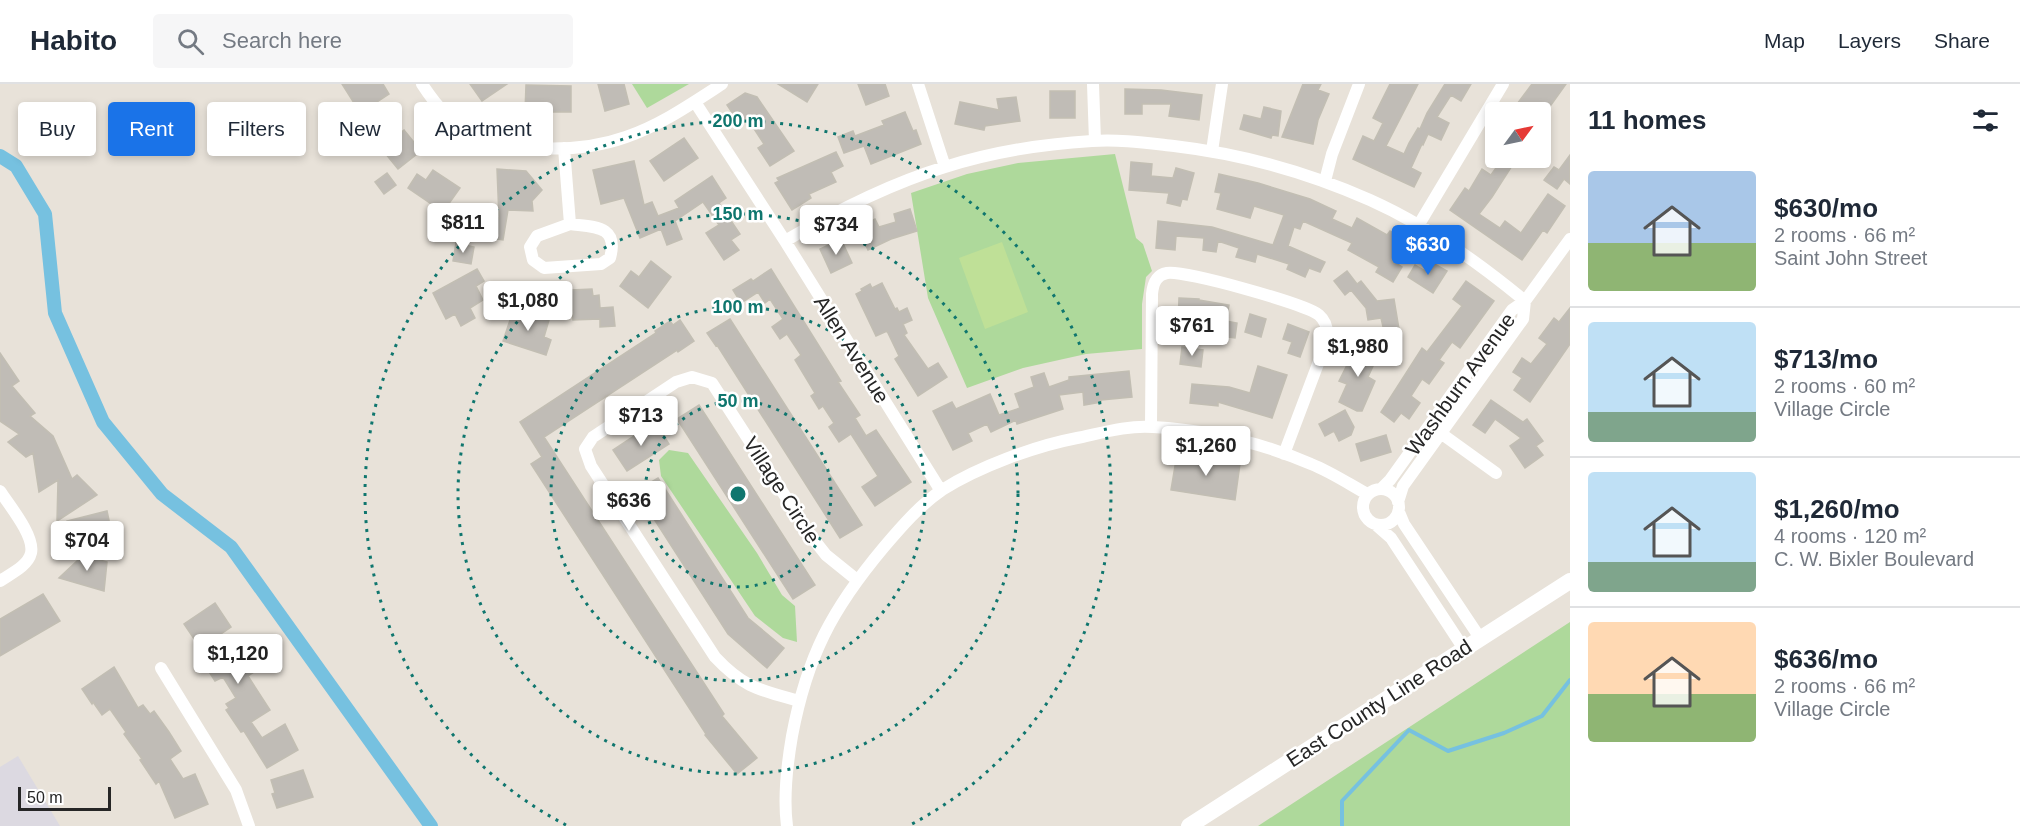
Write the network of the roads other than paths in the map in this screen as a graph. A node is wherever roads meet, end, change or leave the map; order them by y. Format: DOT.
graph roads {
  1 [pos="422,84"];
  2 [pos="722,84"];
  3 [pos="918,84"];
  4 [pos="1093,84"];
  5 [pos="1222,84"];
  6 [pos="1359,84"];
  7 [pos="1503,84"];
  8 [pos="695,102"];
  9 [pos="1095,141"];
  10 [pos="564,148"];
  11 [pos="1212,150"];
  12 [pos="945,167"];
  13 [pos="1325,181"];
  14 [pos="570,224"];
  15 [pos="1418,226"];
  16 [pos="1570,239"];
  17 [pos="785,241"];
  18 [pos="1526,301"];
  19 [pos="1430,425"];
  20 [pos="1151,426"];
  21 [pos="1442,434"];
  22 [pos="1284,454"];
  23 [pos="1496,473"];
  24 [pos="1382,488"];
  25 [pos="0,491"];
  26 [pos="941,491"];
  27 [pos="1367,494"];
  28 [pos="1399,507"];
  29 [pos="1375,524"];
  30 [pos="856,580"];
  31 [pos="0,581"];
  32 [pos="1570,581"];
  33 [pos="1480,638"];
  34 [pos="1464,649"];
  35 [pos="161,668"];
  36 [pos="799,701"];
  37 [pos="249,826"];
  38 [pos="787,826"];
  39 [pos="1189,826"];
  1 -- 10 [label="street"];
  2 -- 8 [label="street"];
  3 -- 12 [label="street"];
  4 -- 9 [label="street"];
  5 -- 11 [label="street"];
  6 -- 13 [label="street"];
  7 -- 15 [label="street"];
  8 -- 10 [label="street"];
  8 -- 17 [label="street, Allen Avenue"];
  9 -- 11 [label="street"];
  9 -- 12 [label="street"];
  10 -- 14 [label="street"];
  11 -- 13 [label="street"];
  12 -- 17 [label="street"];
  13 -- 15 [label="street"];
  14 -- 14 [label="street"];
  15 -- 18 [label="street"];
  16 -- 18 [label="street"];
  17 -- 26 [label="street, Allen Avenue"];
  18 -- 19 [label="street, Washburn Avenue"];
  18 -- 21 [label="street, Washburn Avenue"];
  19 -- 21 [label="street"];
  19 -- 24 [label="street, Washburn Avenue"];
  20 -- 22 [label="street"];
  20 -- 22 [label="street"];
  20 -- 26 [label="street"];
  21 -- 23 [label="street"];
  21 -- 28 [label="street, Washburn Avenue"];
  22 -- 27 [label="street"];
  24 -- 27 [label="street"];
  24 -- 28 [label="street"];
  25 -- 31 [label="street"];
  26 -- 30 [label="street"];
  27 -- 29 [label="street"];
  28 -- 29 [label="street"];
  28 -- 33 [label="street"];
  29 -- 34 [label="street"];
  30 -- 36 [label="street"];
  30 -- 36 [label="street, Village Circle"];
  32 -- 33 [label="main road, East County Line Road"];
  33 -- 34 [label="main road, East County Line Road"];
  34 -- 39 [label="main road, East County Line Road"];
  35 -- 37 [label="street"];
  36 -- 38 [label="street"];
}
